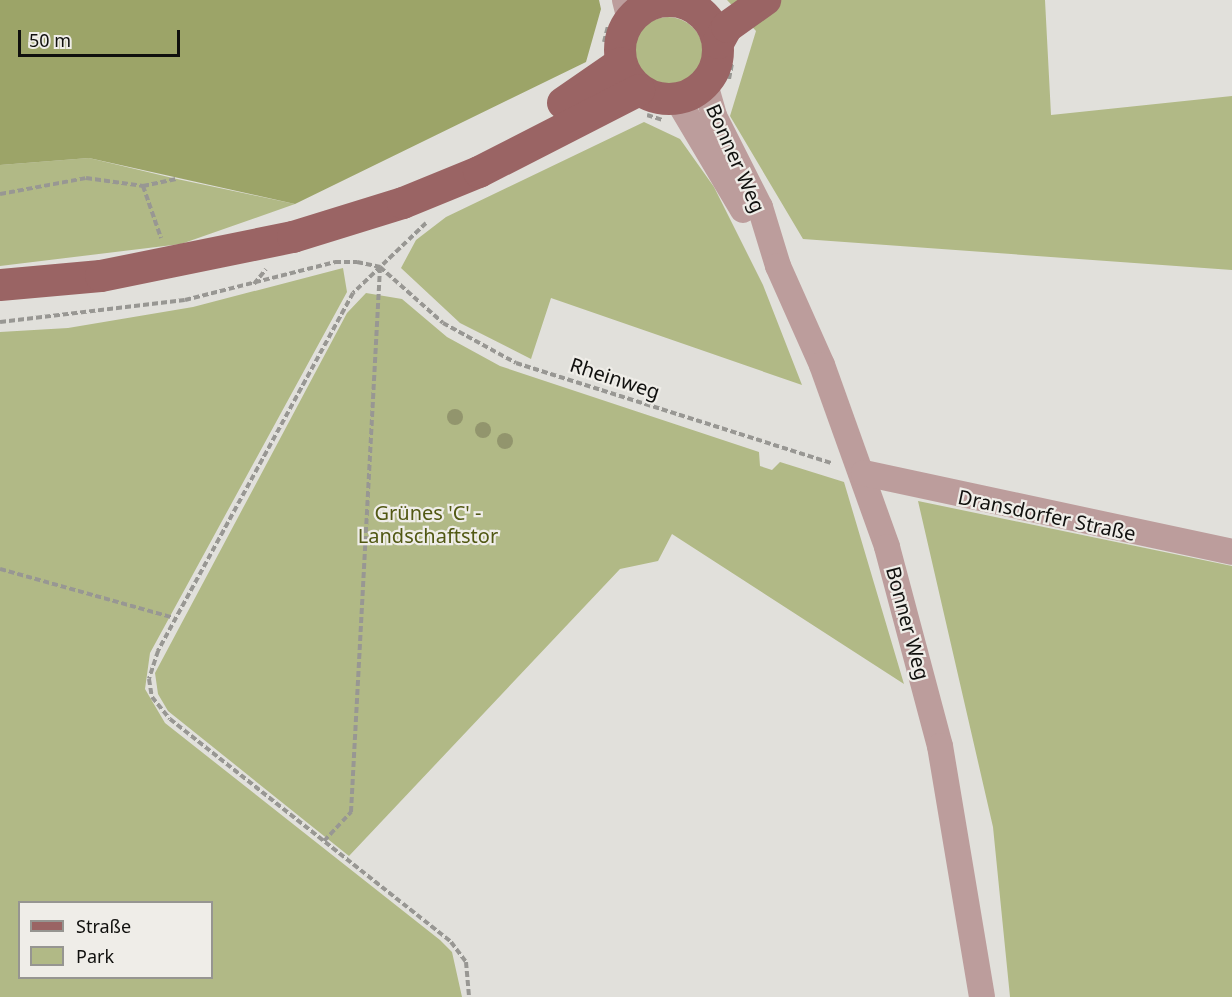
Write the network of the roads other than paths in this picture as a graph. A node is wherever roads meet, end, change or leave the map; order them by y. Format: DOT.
graph roads {
  1 [pos="765,0"];
  2 [pos="659,1"];
  3 [pos="712,5"];
  4 [pos="622,13"];
  5 [pos="718,43"];
  6 [pos="612,55"];
  7 [pos="705,84"];
  8 [pos="639,90"];
  9 [pos="677,99"];
  10 [pos="320,228"];
  11 [pos="778,266"];
  12 [pos="0,285"];
  13 [pos="864,473"];
  14 [pos="1232,552"];
  15 [pos="981,997"];
  1 -- 5 [label="main road"];
  2 -- 3 [label="main road"];
  2 -- 4 [label="main road"];
  3 -- 5 [label="main road"];
  4 -- 6 [label="main road"];
  5 -- 7 [label="main road"];
  6 -- 8 [label="main road"];
  6 -- 10 [label="main road"];
  7 -- 9 [label="main road"];
  7 -- 11 [label="street, Bonner Weg"];
  8 -- 9 [label="main road"];
  8 -- 10 [label="main road"];
  9 -- 11 [label="street, Bonner Weg"];
  10 -- 12 [label="main road"];
  11 -- 13 [label="street, Bonner Weg"];
  13 -- 14 [label="street, Dransdorfer Straße"];
  13 -- 15 [label="street, Bonner Weg"];
}
